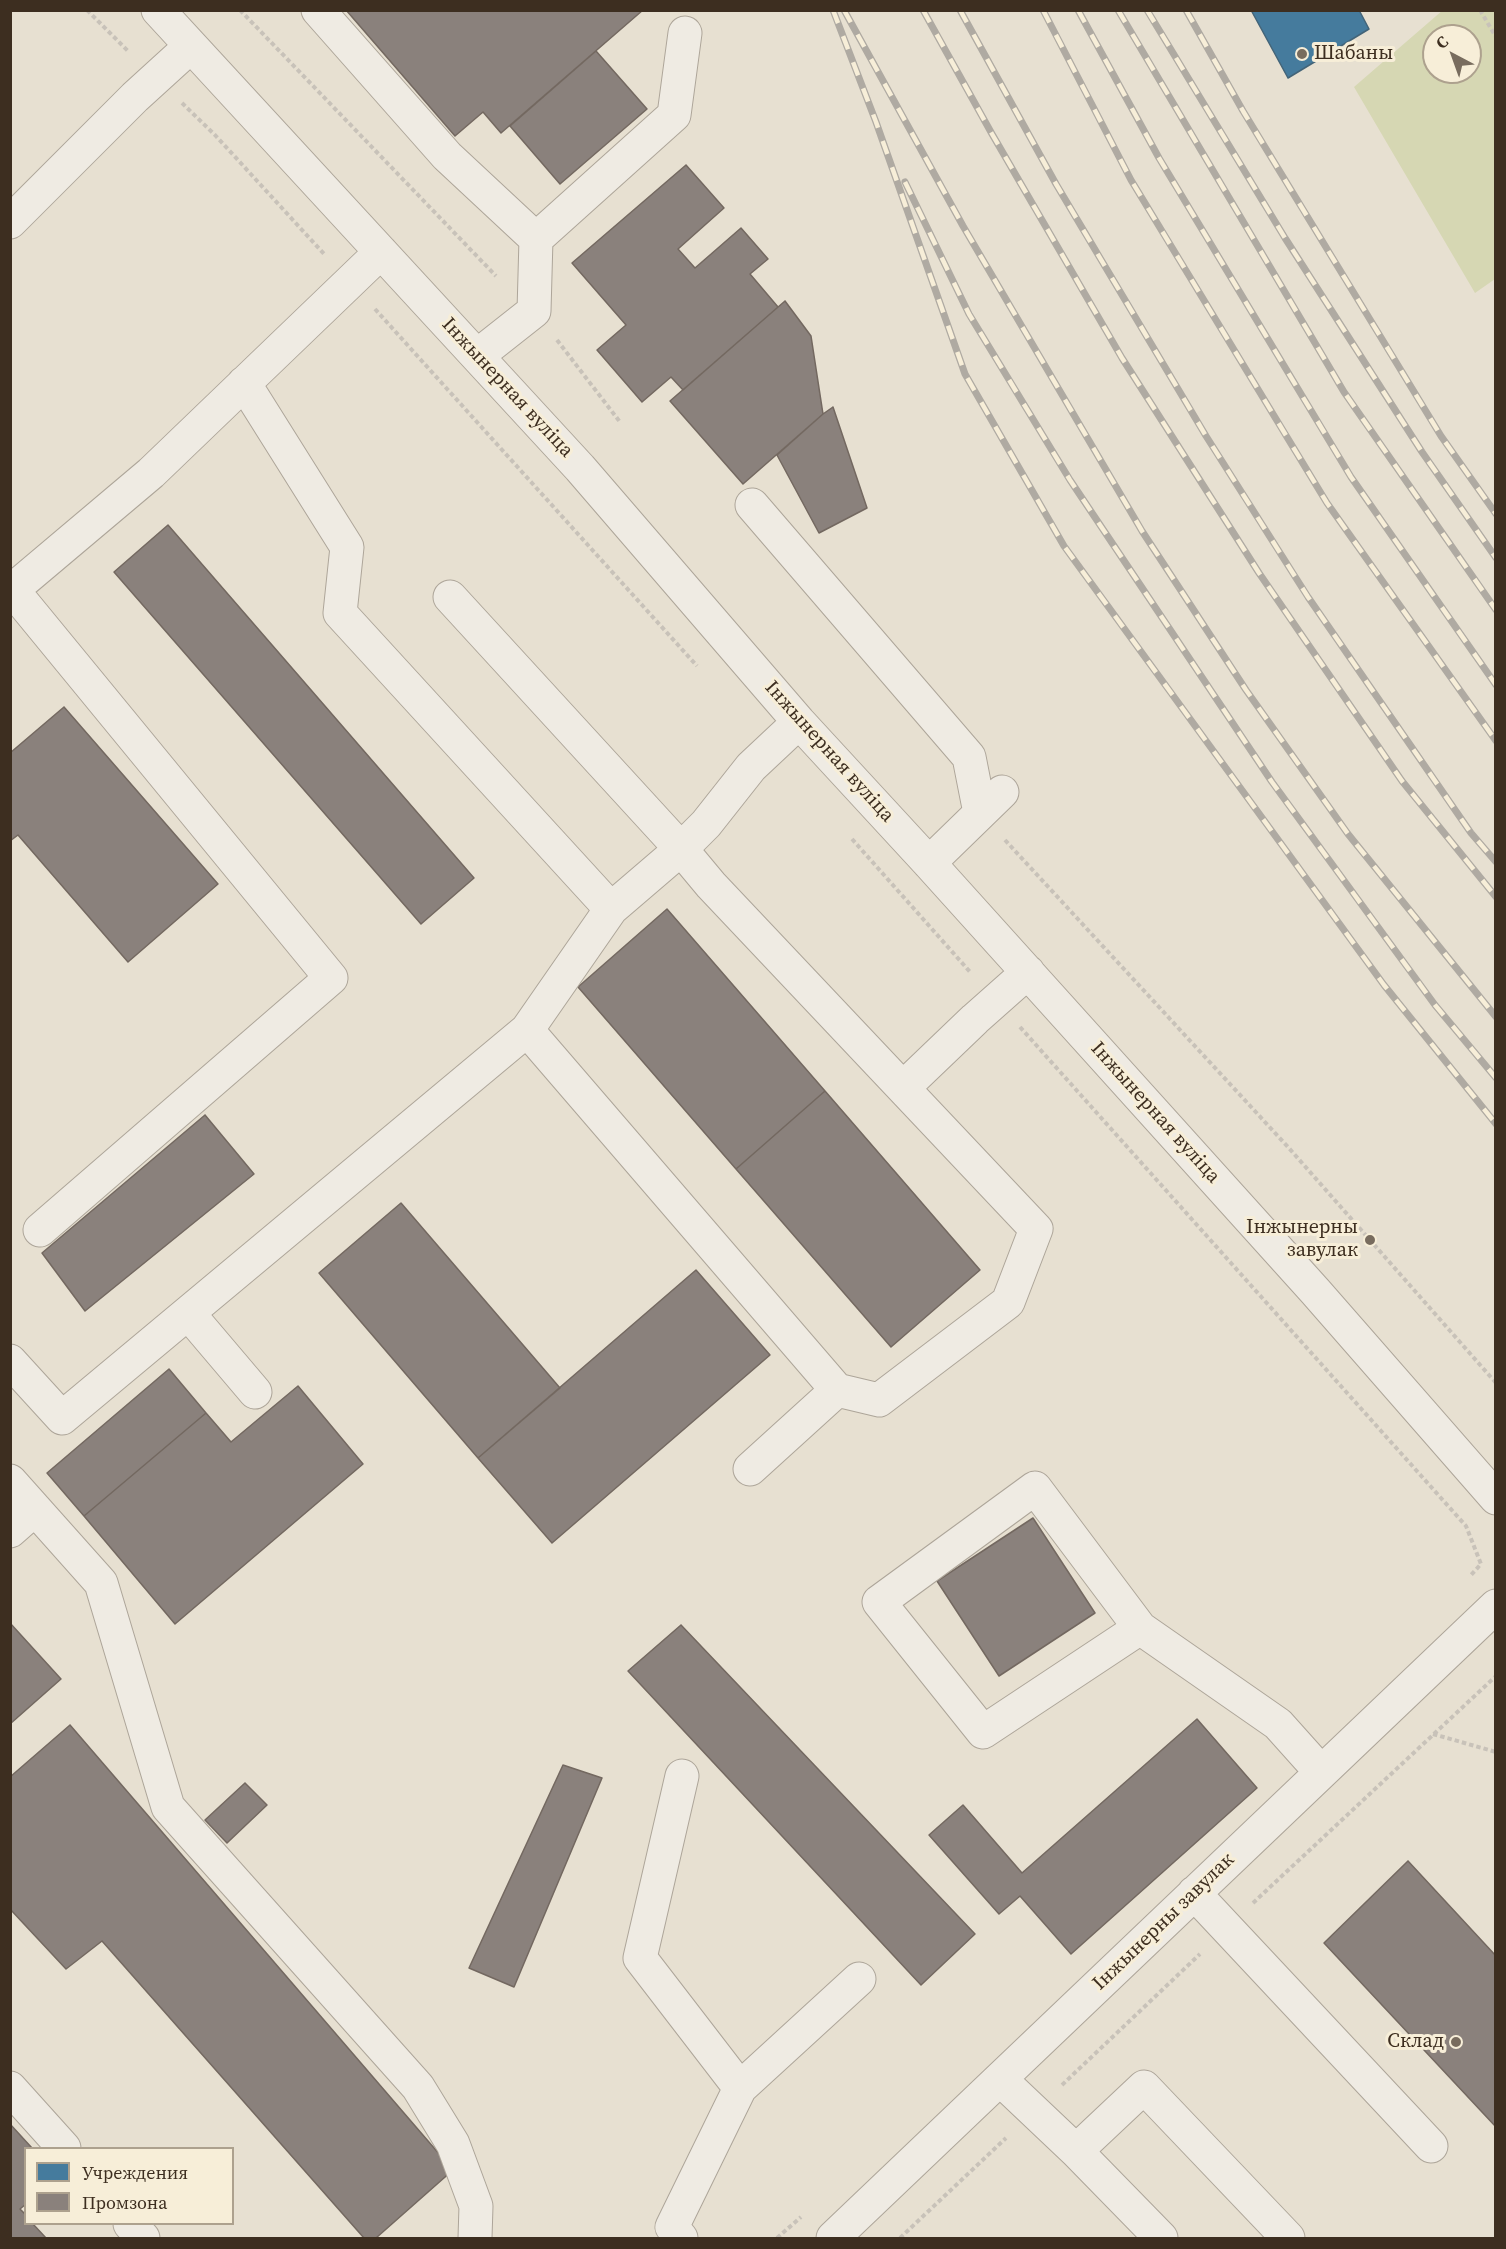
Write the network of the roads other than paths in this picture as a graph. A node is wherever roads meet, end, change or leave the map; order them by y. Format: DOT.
graph roads {
  1 [pos="158,10"];
  2 [pos="318,10"];
  3 [pos="685,33"];
  4 [pos="191,46"];
  5 [pos="10,222"];
  6 [pos="536,239"];
  7 [pos="381,252"];
  8 [pos="477,356"];
  9 [pos="244,383"];
  10 [pos="752,505"];
  11 [pos="11,592"];
  12 [pos="450,597"];
  13 [pos="799,722"];
  14 [pos="681,849"];
  15 [pos="929,863"];
  16 [pos="611,909"];
  17 [pos="1028,972"];
  18 [pos="527,1030"];
  19 [pos="904,1087"];
  20 [pos="40,1230"];
  21 [pos="189,1313"];
  22 [pos="10,1361"];
  23 [pos="837,1390"];
  24 [pos="255,1392"];
  25 [pos="750,1469"];
  26 [pos="10,1481"];
  27 [pos="1496,1498"];
  28 [pos="35,1509"];
  29 [pos="10,1531"];
  30 [pos="1496,1606"];
  31 [pos="1140,1628"];
  32 [pos="1321,1772"];
  33 [pos="682,1776"];
  34 [pos="1194,1893"];
  35 [pos="859,1979"];
  36 [pos="1000,2079"];
  37 [pos="10,2088"];
  38 [pos="741,2088"];
  39 [pos="1431,2146"];
  40 [pos="63,2147"];
  41 [pos="1076,2151"];
  42 [pos="132,2225"];
  43 [pos="143,2238"];
  44 [pos="475,2238"];
  45 [pos="681,2238"];
  46 [pos="833,2238"];
  47 [pos="1161,2238"];
  48 [pos="1288,2238"];
  1 -- 4 [label="street, Інжынерная вуліца"];
  2 -- 6 [label="street"];
  3 -- 6 [label="street"];
  4 -- 5 [label="street"];
  4 -- 7 [label="street, Інжынерная вуліца"];
  6 -- 8 [label="street"];
  7 -- 8 [label="street, Інжынерная вуліца"];
  7 -- 9 [label="street"];
  8 -- 13 [label="street, Інжынерная вуліца"];
  9 -- 11 [label="street"];
  9 -- 16 [label="street"];
  10 -- 15 [label="street"];
  11 -- 20 [label="street"];
  12 -- 14 [label="street"];
  13 -- 14 [label="street"];
  13 -- 15 [label="street, Інжынерная вуліца"];
  14 -- 16 [label="street"];
  14 -- 19 [label="street"];
  15 -- 17 [label="street, Інжынерная вуліца"];
  16 -- 18 [label="street"];
  17 -- 19 [label="street"];
  17 -- 27 [label="street, Інжынерная вуліца"];
  18 -- 21 [label="street"];
  18 -- 23 [label="street"];
  19 -- 23 [label="street"];
  21 -- 22 [label="street"];
  21 -- 24 [label="street"];
  23 -- 25 [label="street"];
  26 -- 28 [label="street"];
  28 -- 29 [label="street"];
  28 -- 44 [label="street"];
  30 -- 32 [label="street, Інжынерны завулак"];
  31 -- 31 [label="street"];
  31 -- 32 [label="street"];
  32 -- 34 [label="street, Інжынерны завулак"];
  33 -- 38 [label="street"];
  34 -- 36 [label="street, Інжынерны завулак"];
  34 -- 39 [label="street"];
  35 -- 38 [label="street"];
  36 -- 41 [label="street"];
  36 -- 46 [label="street, Інжынерны завулак"];
  37 -- 40 [label="street"];
  38 -- 45 [label="street"];
  41 -- 47 [label="street"];
  41 -- 48 [label="street"];
  42 -- 43 [label="street"];
}
